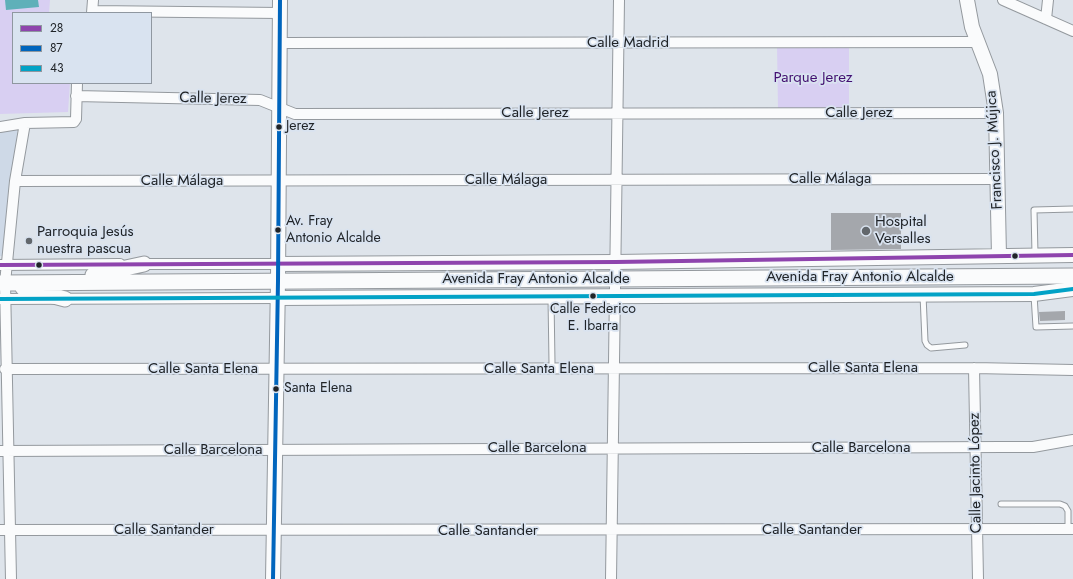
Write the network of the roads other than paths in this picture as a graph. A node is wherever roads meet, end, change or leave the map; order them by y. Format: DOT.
graph roads {
  1 [pos="93,0"];
  2 [pos="619,0"];
  3 [pos="967,0"];
  4 [pos="1003,0"];
  5 [pos="1048,0"];
  6 [pos="280,6"];
  7 [pos="92,12"];
  8 [pos="1046,19"];
  9 [pos="1073,31"];
  10 [pos="977,42"];
  11 [pos="279,43"];
  12 [pos="619,43"];
  13 [pos="77,84"];
  14 [pos="76,96"];
  15 [pos="278,107"];
  16 [pos="618,112"];
  17 [pos="996,113"];
  18 [pos="25,123"];
  19 [pos="0,127"];
  20 [pos="998,179"];
  21 [pos="278,180"];
  22 [pos="617,180"];
  23 [pos="15,181"];
  24 [pos="1073,209"];
  25 [pos="1035,255"];
  26 [pos="1073,255"];
  27 [pos="999,256"];
  28 [pos="616,262"];
  29 [pos="144,264"];
  30 [pos="278,264"];
  31 [pos="3,265"];
  32 [pos="1073,276"];
  33 [pos="616,279"];
  34 [pos="278,281"];
  35 [pos="62,282"];
  36 [pos="2,283"];
  37 [pos="1073,289"];
  38 [pos="923,294"];
  39 [pos="1034,294"];
  40 [pos="551,296"];
  41 [pos="616,296"];
  42 [pos="278,298"];
  43 [pos="2,299"];
  44 [pos="65,299"];
  45 [pos="1073,326"];
  46 [pos="964,345"];
  47 [pos="552,363"];
  48 [pos="615,368"];
  49 [pos="974,368"];
  50 [pos="6,369"];
  51 [pos="277,369"];
  52 [pos="1073,370"];
  53 [pos="1073,440"];
  54 [pos="614,448"];
  55 [pos="975,448"];
  56 [pos="275,450"];
  57 [pos="4,451"];
  58 [pos="1001,504"];
  59 [pos="1071,529"];
  60 [pos="5,530"];
  61 [pos="274,530"];
  62 [pos="977,530"];
  63 [pos="612,531"];
  64 [pos="11,579"];
  65 [pos="273,579"];
  66 [pos="611,579"];
  67 [pos="978,579"];
  1 -- 7 [label="street"];
  2 -- 12 [label="street"];
  3 -- 10 [label="street, Francisco J. Mújica"];
  4 -- 8 [label="street"];
  5 -- 8 [label="street"];
  6 -- 7 [label="street"];
  6 -- 11 [label="street"];
  8 -- 9 [label="street"];
  10 -- 12 [label="street, Calle Madrid"];
  10 -- 17 [label="street, Francisco J. Mújica"];
  11 -- 12 [label="street, Calle Madrid"];
  11 -- 15 [label="street"];
  12 -- 16 [label="street"];
  13 -- 14 [label="street"];
  14 -- 15 [label="street, Calle Jerez"];
  14 -- 18 [label="street"];
  15 -- 16 [label="street, Calle Jerez"];
  15 -- 21 [label="street"];
  16 -- 17 [label="street, Calle Jerez"];
  16 -- 22 [label="street"];
  17 -- 20 [label="street, Francisco J. Mújica"];
  18 -- 19 [label="street"];
  18 -- 23 [label="street"];
  20 -- 22 [label="street, Calle Málaga"];
  20 -- 27 [label="street, Francisco J. Mújica"];
  21 -- 22 [label="street, Calle Málaga"];
  21 -- 23 [label="street, Calle Málaga"];
  21 -- 30 [label="street"];
  22 -- 28 [label="street"];
  23 -- 31 [label="street"];
  24 -- 25 [label="lane"];
  25 -- 26 [label="street, Avenida Fray Antonio Alcalde"];
  25 -- 27 [label="street, Avenida Fray Antonio Alcalde"];
  27 -- 28 [label="street, Avenida Fray Antonio Alcalde"];
  28 -- 30 [label="street, Avenida Fray Antonio Alcalde"];
  28 -- 33 [label="street"];
  29 -- 30 [label="street, Avenida Fray Antonio Alcalde"];
  29 -- 31 [label="street, Avenida Fray Antonio Alcalde"];
  29 -- 35 [label="main road"];
  30 -- 34 [label="street"];
  31 -- 36 [label="street"];
  32 -- 33 [label="main road, Avenida Fray Antonio Alcalde"];
  33 -- 34 [label="main road, Avenida Fray Antonio Alcalde"];
  33 -- 41 [label="street"];
  34 -- 35 [label="main road, Avenida Fray Antonio Alcalde"];
  34 -- 42 [label="street"];
  35 -- 36 [label="main road, Avenida Fray Antonio Alcalde"];
  36 -- 43 [label="street"];
  36 -- 44 [label="main road"];
  37 -- 39 [label="street, Avenida Fray Antonio Alcalde"];
  38 -- 39 [label="street, Avenida Fray Antonio Alcalde"];
  38 -- 41 [label="street, Avenida Fray Antonio Alcalde"];
  38 -- 46 [label="lane"];
  39 -- 45 [label="lane"];
  40 -- 41 [label="street, Avenida Fray Antonio Alcalde"];
  40 -- 42 [label="street, Avenida Fray Antonio Alcalde"];
  40 -- 47 [label="lane"];
  41 -- 48 [label="street"];
  42 -- 44 [label="street, Avenida Fray Antonio Alcalde"];
  42 -- 51 [label="street"];
  43 -- 44 [label="street, Avenida Fray Antonio Alcalde"];
  43 -- 50 [label="street"];
  48 -- 49 [label="street, Calle Santa Elena"];
  48 -- 51 [label="street, Calle Santa Elena"];
  48 -- 54 [label="street"];
  49 -- 52 [label="street, Calle Santa Elena"];
  49 -- 55 [label="street, Calle Jacinto López"];
  50 -- 51 [label="street, Calle Santa Elena"];
  50 -- 57 [label="street"];
  51 -- 56 [label="street"];
  53 -- 55 [label="street, Calle Barcelona"];
  54 -- 55 [label="street, Calle Barcelona"];
  54 -- 56 [label="street, Calle Barcelona"];
  54 -- 63 [label="street"];
  55 -- 62 [label="street, Calle Jacinto López"];
  56 -- 57 [label="street, Calle Barcelona"];
  56 -- 61 [label="street"];
  57 -- 60 [label="street"];
  58 -- 59 [label="lane"];
  59 -- 62 [label="street, Calle Santander"];
  60 -- 61 [label="street, Calle Santander"];
  60 -- 64 [label="street"];
  61 -- 63 [label="street, Calle Santander"];
  61 -- 65 [label="street"];
  62 -- 63 [label="street, Calle Santander"];
  62 -- 67 [label="street, Calle Jacinto López"];
  63 -- 66 [label="street"];
}
